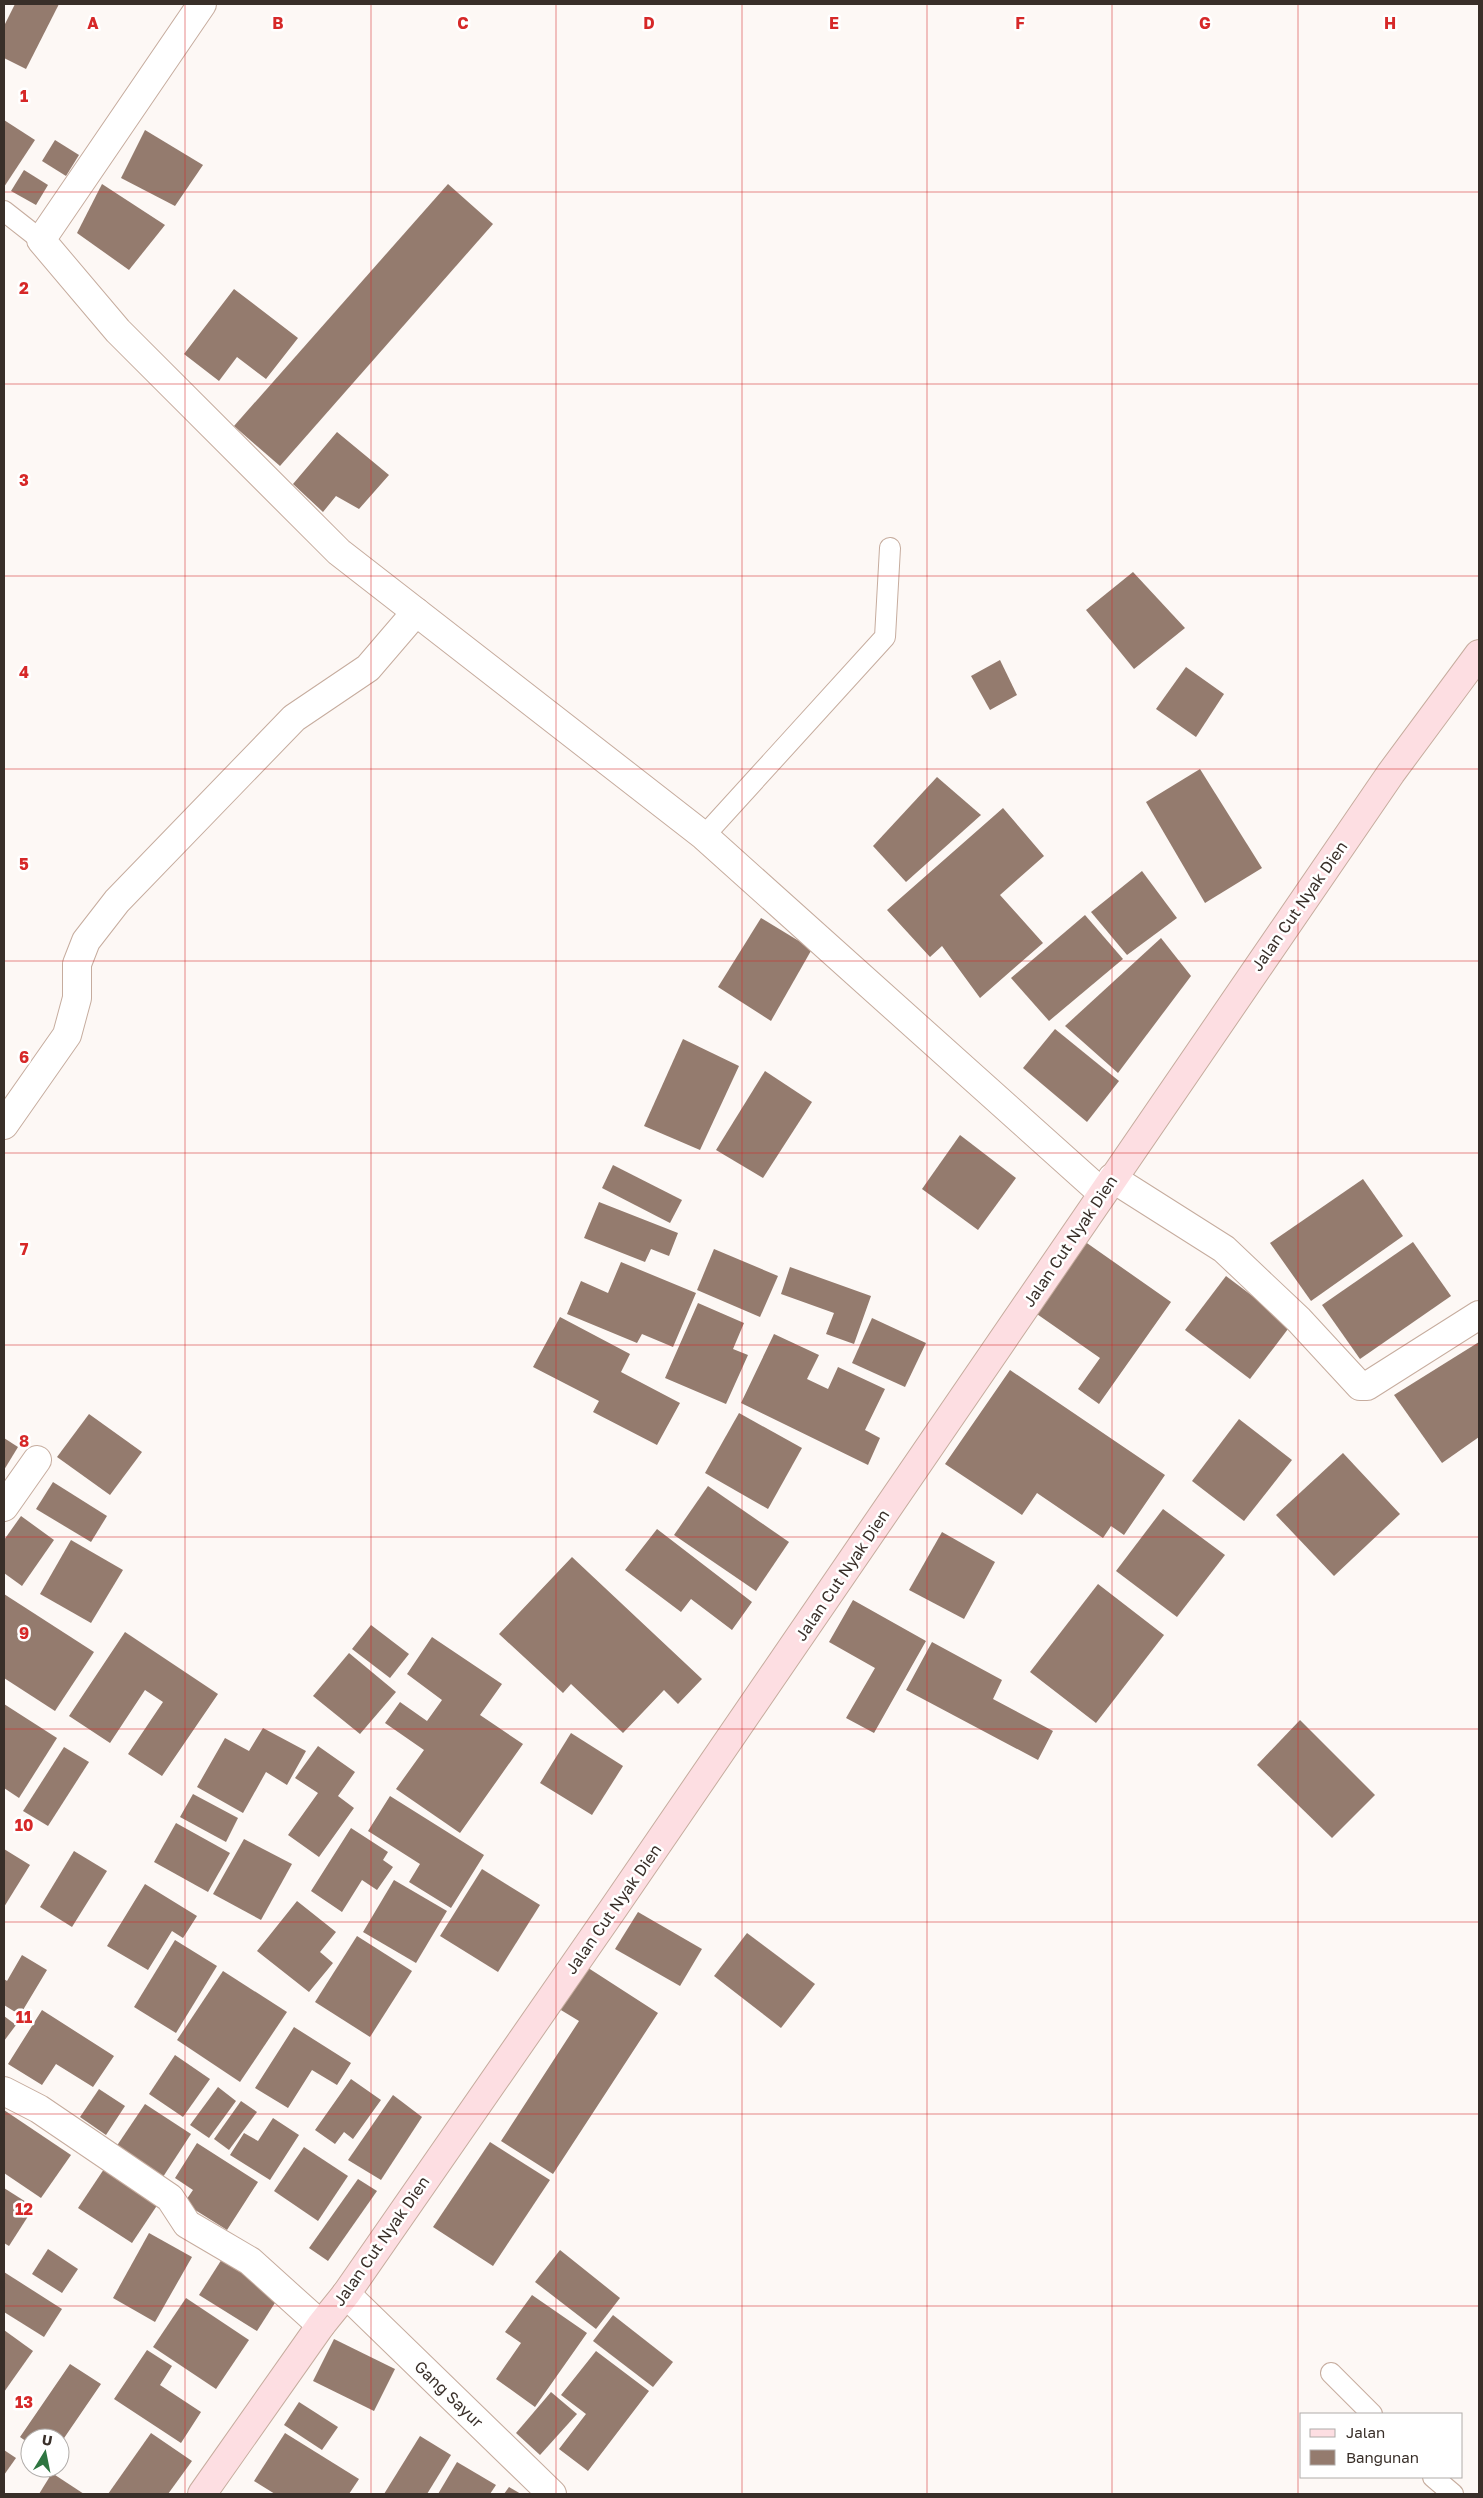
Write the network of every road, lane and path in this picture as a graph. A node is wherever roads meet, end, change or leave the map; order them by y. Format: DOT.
graph roads {
  1 [pos="202,4"];
  2 [pos="4,210"];
  3 [pos="41,240"];
  4 [pos="890,548"];
  5 [pos="416,612"];
  6 [pos="1479,654"];
  7 [pos="704,836"];
  8 [pos="4,1125"];
  9 [pos="1107,1185"];
  10 [pos="1479,1315"];
  11 [pos="37,1460"];
  12 [pos="4,1508"];
  13 [pos="4,2091"];
  14 [pos="346,2294"];
  15 [pos="321,2325"];
  16 [pos="1331,2373"];
  17 [pos="1371,2413"];
  18 [pos="1434,2478"];
  19 [pos="202,2494"];
  20 [pos="552,2494"];
  21 [pos="1453,2494"];
  1 -- 3 [label="street"];
  2 -- 3 [label="lane"];
  3 -- 5 [label="street"];
  4 -- 7 [label="lane"];
  5 -- 7 [label="street"];
  5 -- 8 [label="street"];
  6 -- 9 [label="street, Jalan Cut Nyak Dien"];
  7 -- 9 [label="street"];
  9 -- 10 [label="street"];
  9 -- 14 [label="street, Jalan Cut Nyak Dien"];
  11 -- 12 [label="street"];
  13 -- 15 [label="street"];
  14 -- 15 [label="street, Jalan Cut Nyak Dien"];
  14 -- 20 [label="street, Gang Sayur"];
  15 -- 19 [label="street, Jalan Cut Nyak Dien"];
  16 -- 17 [label="lane"];
  18 -- 21 [label="lane"];
}
